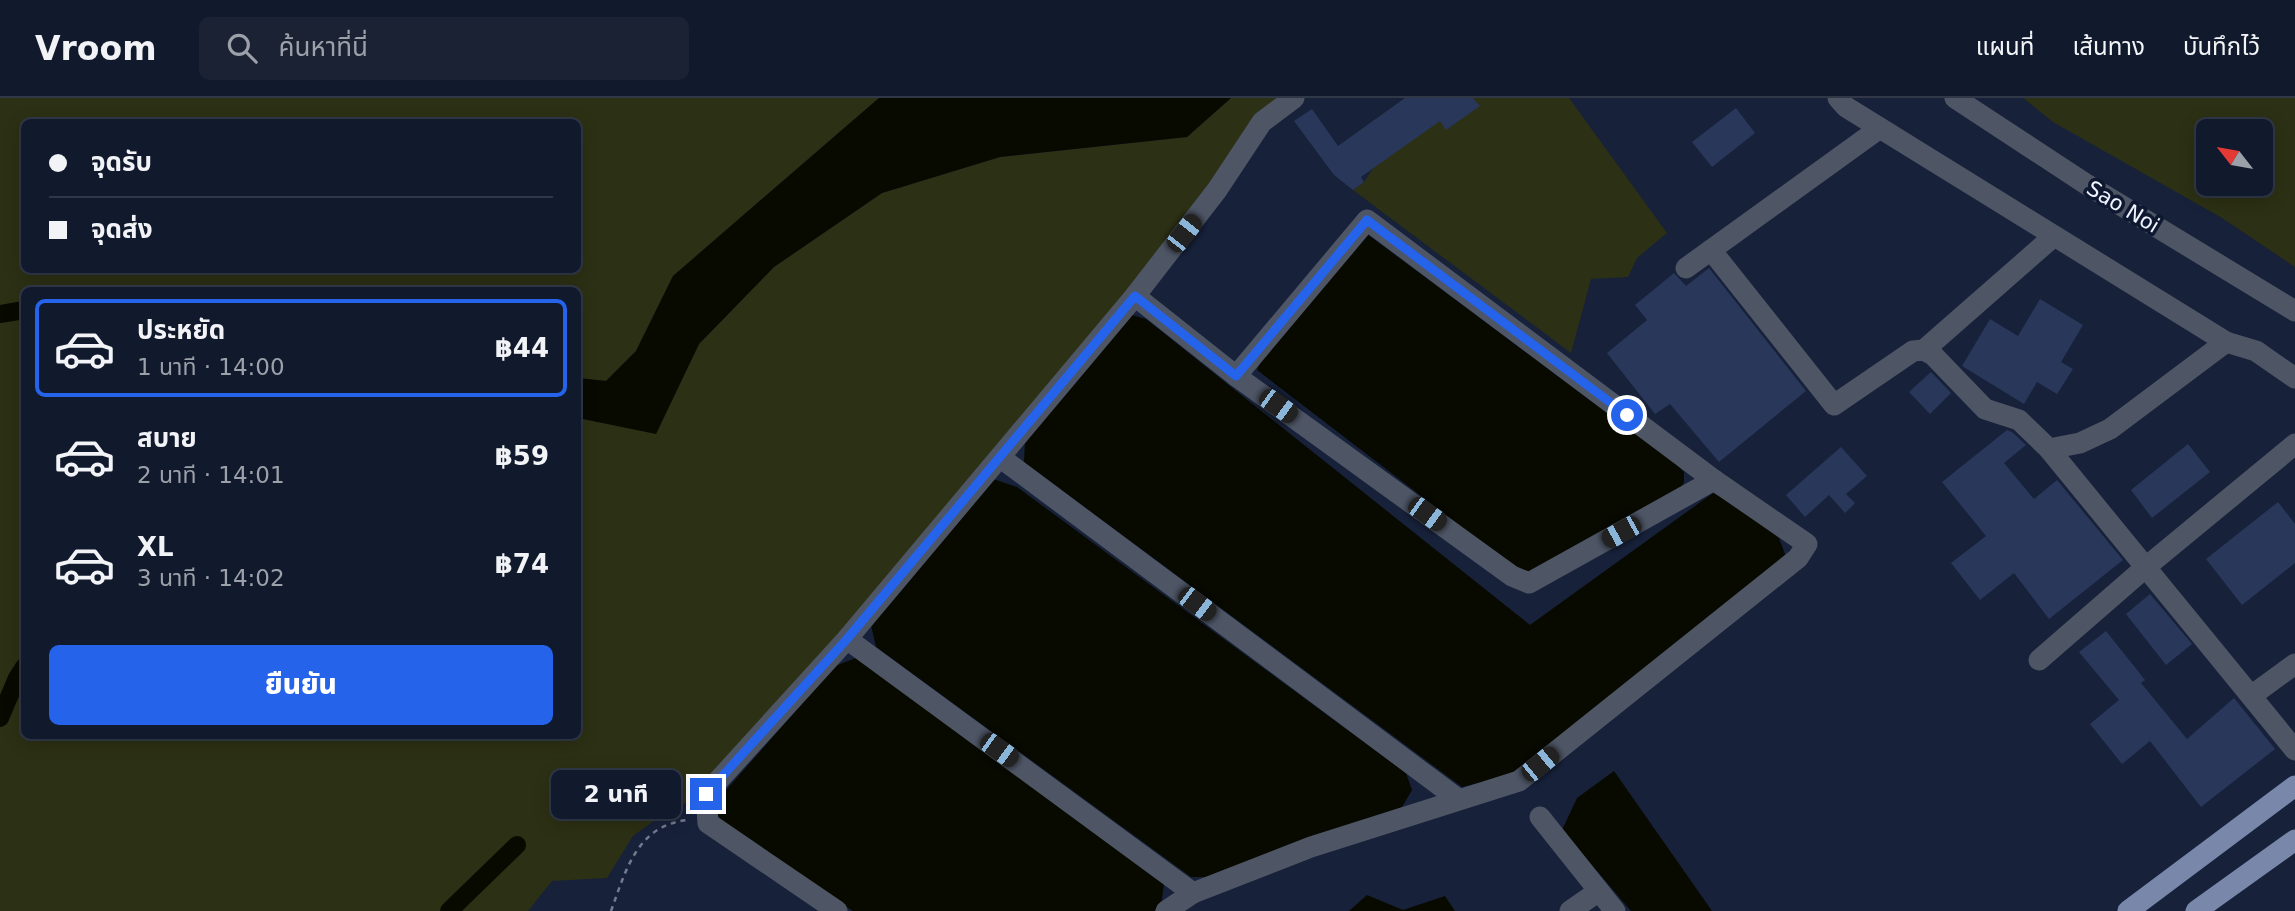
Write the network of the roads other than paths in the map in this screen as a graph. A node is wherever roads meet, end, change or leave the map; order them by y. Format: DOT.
graph roads {
  1 [pos="1294,98"];
  2 [pos="1838,98"];
  3 [pos="1955,98"];
  4 [pos="1880,128"];
  5 [pos="2054,236"];
  6 [pos="1710,250"];
  7 [pos="1686,268"];
  8 [pos="1135,296"];
  9 [pos="2295,311"];
  10 [pos="2225,342"];
  11 [pos="1924,350"];
  12 [pos="1236,376"];
  13 [pos="2295,378"];
  14 [pos="2295,444"];
  15 [pos="2049,449"];
  16 [pos="1001,458"];
  17 [pos="1714,480"];
  18 [pos="2146,567"];
  19 [pos="847,639"];
  20 [pos="2039,660"];
  21 [pos="2295,664"];
  22 [pos="2251,696"];
  23 [pos="2295,750"];
  24 [pos="2295,786"];
  25 [pos="2295,793"];
  26 [pos="1458,799"];
  27 [pos="1540,817"];
  28 [pos="2295,840"];
  29 [pos="2295,849"];
  30 [pos="1599,891"];
  31 [pos="1194,893"];
  32 [pos="837,911"];
  33 [pos="1166,911"];
  34 [pos="1570,911"];
  35 [pos="1615,911"];
  36 [pos="2128,911"];
  37 [pos="2145,911"];
  38 [pos="2196,911"];
  39 [pos="2221,911"];
  1 -- 8 [label="street"];
  2 -- 4 [label="street"];
  3 -- 9 [label="street, Sao Noi"];
  4 -- 5 [label="street"];
  4 -- 6 [label="street"];
  5 -- 10 [label="street"];
  5 -- 11 [label="street"];
  6 -- 7 [label="street"];
  6 -- 11 [label="street"];
  8 -- 12 [label="street"];
  8 -- 16 [label="street"];
  10 -- 13 [label="street"];
  10 -- 15 [label="street"];
  11 -- 15 [label="street"];
  12 -- 17 [label="street"];
  12 -- 17 [label="street"];
  14 -- 18 [label="street"];
  15 -- 18 [label="street"];
  16 -- 19 [label="street"];
  16 -- 26 [label="street"];
  17 -- 26 [label="street"];
  18 -- 20 [label="street"];
  18 -- 22 [label="street"];
  19 -- 31 [label="street"];
  19 -- 32 [label="street"];
  21 -- 22 [label="street"];
  22 -- 23 [label="street"];
  24 -- 36 [label="main road"];
  25 -- 37 [label="main road"];
  26 -- 31 [label="street"];
  27 -- 30 [label="street"];
  28 -- 38 [label="main road"];
  29 -- 39 [label="main road"];
  30 -- 34 [label="street"];
  30 -- 35 [label="street"];
  31 -- 33 [label="street"];
}
